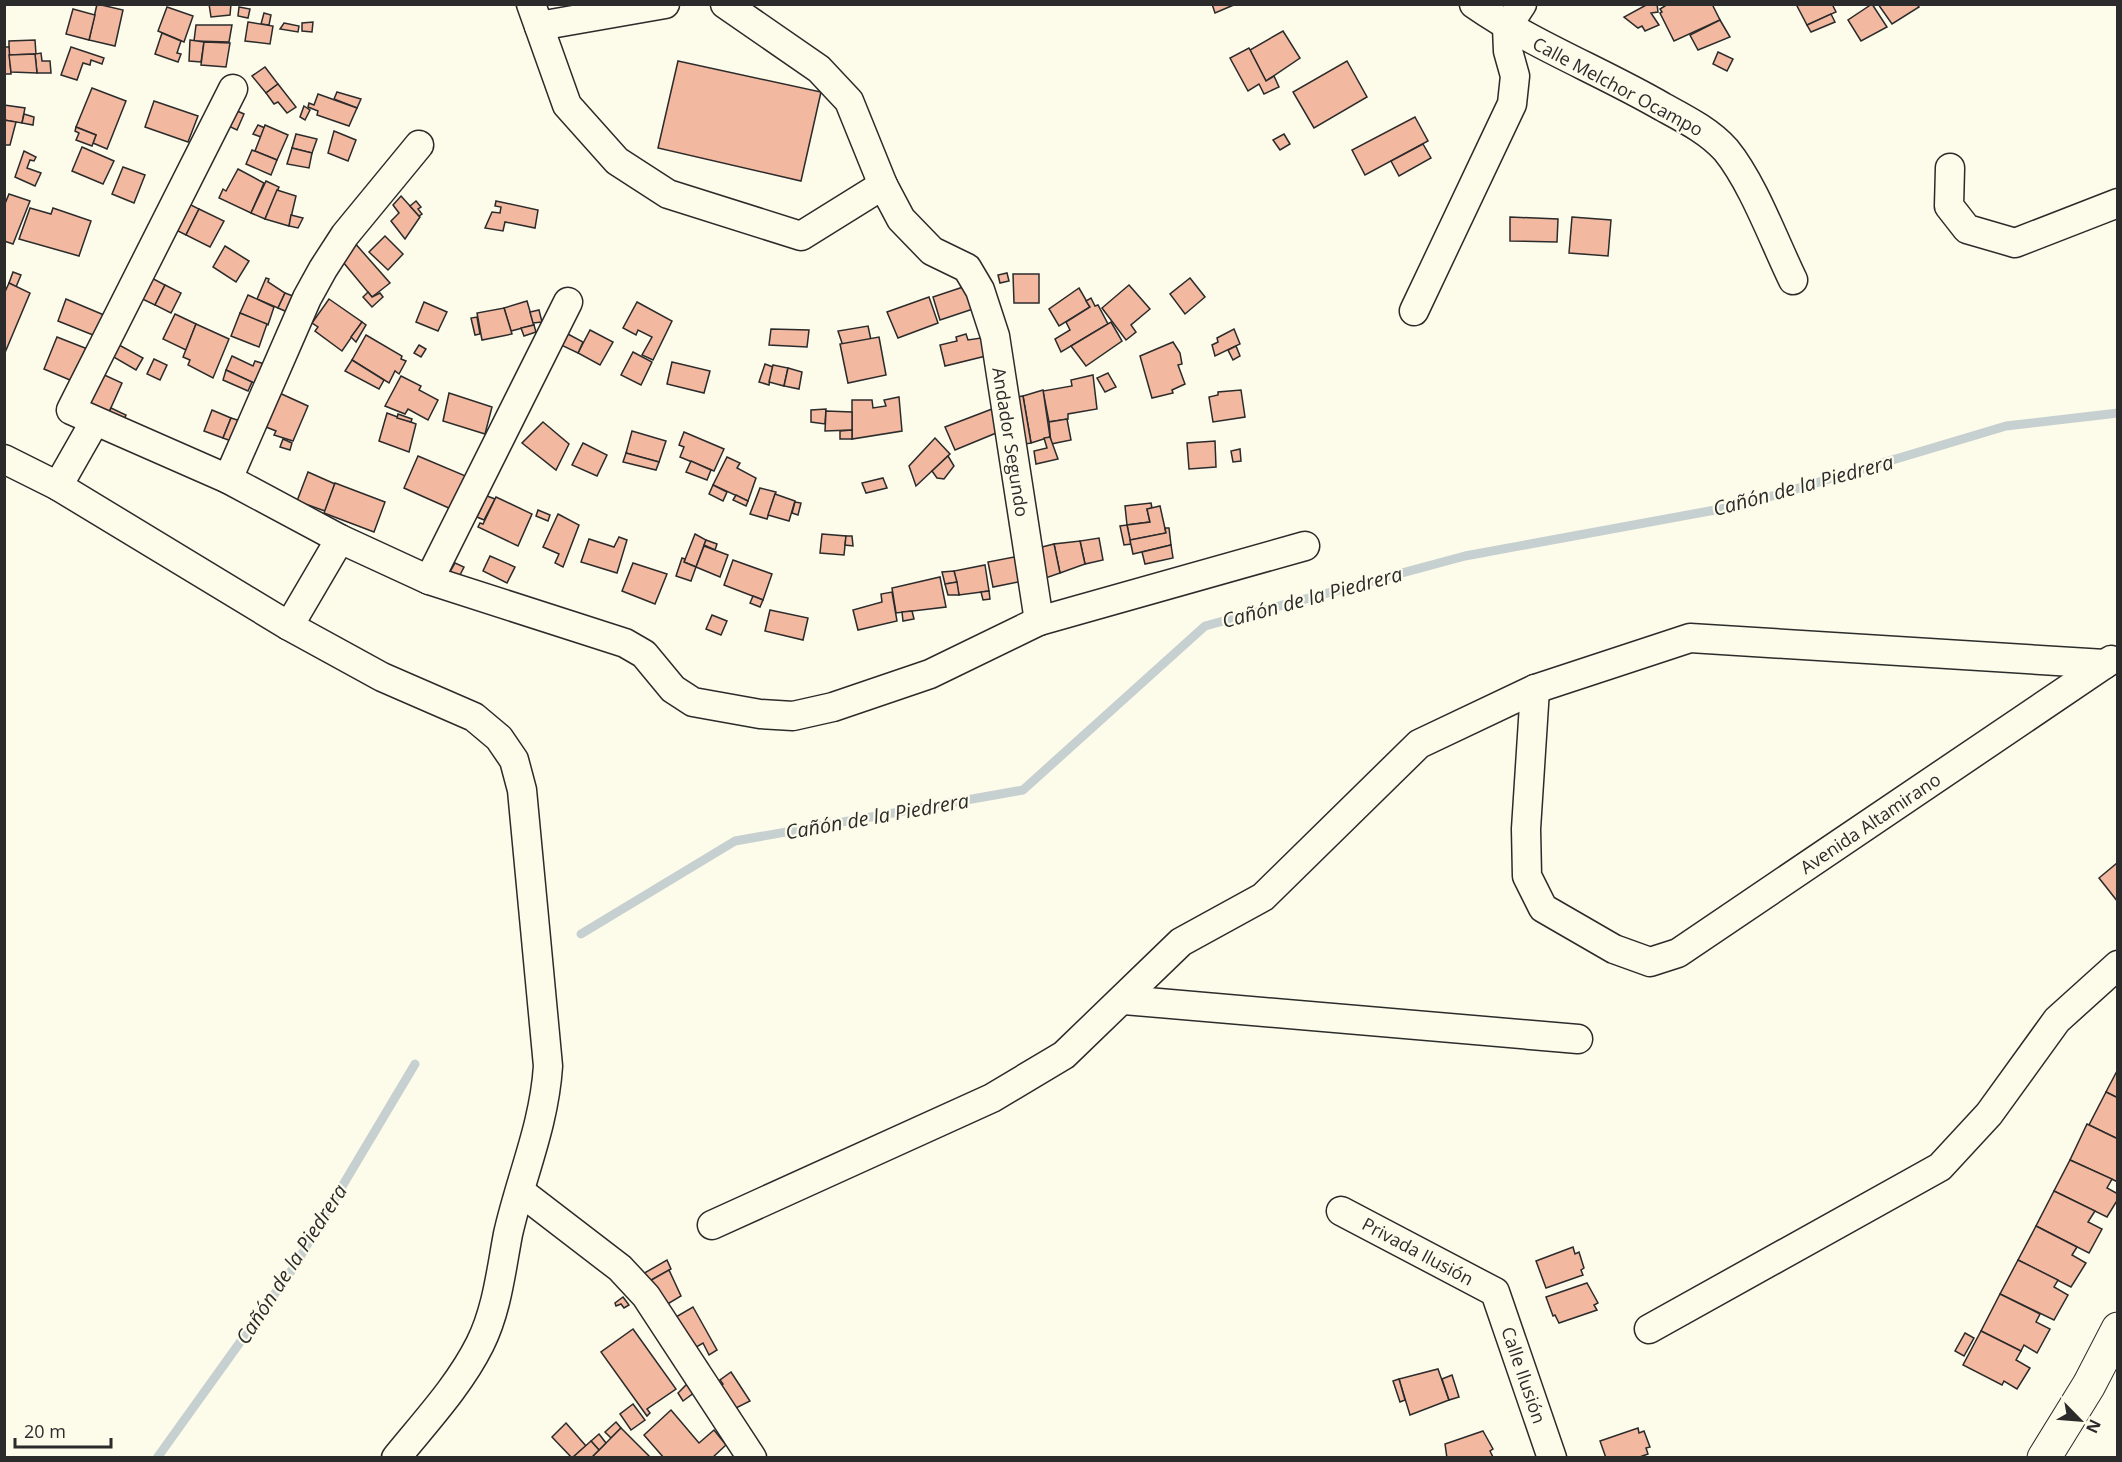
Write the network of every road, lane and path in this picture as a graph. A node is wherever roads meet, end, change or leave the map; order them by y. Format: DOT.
graph roads {
  1 [pos="665,4"];
  2 [pos="725,4"];
  3 [pos="1474,4"];
  4 [pos="535,15"];
  5 [pos="1514,16"];
  6 [pos="233,89"];
  7 [pos="418,145"];
  8 [pos="1950,168"];
  9 [pos="883,185"];
  10 [pos="2118,203"];
  11 [pos="1793,280"];
  12 [pos="568,302"];
  13 [pos="1414,311"];
  14 [pos="95,421"];
  15 [pos="4,459"];
  16 [pos="228,479"];
  17 [pos="58,486"];
  18 [pos="340,539"];
  19 [pos="1305,546"];
  20 [pos="429,580"];
  21 [pos="1039,621"];
  22 [pos="289,626"];
  23 [pos="2111,660"];
  24 [pos="1535,689"];
  25 [pos="2118,965"];
  26 [pos="1124,1000"];
  27 [pos="1578,1039"];
  28 [pos="521,1192"];
  29 [pos="1341,1210"];
  30 [pos="712,1225"];
  31 [pos="1495,1292"];
  32 [pos="1649,1329"];
  33 [pos="2118,1329"];
  34 [pos="396,1458"];
  35 [pos="752,1458"];
  36 [pos="1552,1458"];
  37 [pos="2044,1458"];
  1 -- 4 [label="street"];
  2 -- 9 [label="street"];
  3 -- 5 [label="street, Calle Melchor Ocampo"];
  4 -- 9 [label="street"];
  5 -- 11 [label="street, Calle Melchor Ocampo"];
  5 -- 13 [label="street"];
  6 -- 14 [label="street"];
  7 -- 16 [label="street"];
  8 -- 10 [label="street"];
  9 -- 21 [label="street, Andador Segundo"];
  12 -- 20 [label="street"];
  14 -- 16 [label="street"];
  14 -- 17 [label="street"];
  15 -- 17 [label="street"];
  16 -- 18 [label="street"];
  17 -- 22 [label="street"];
  18 -- 20 [label="street"];
  18 -- 22 [label="street"];
  19 -- 21 [label="street"];
  20 -- 21 [label="street"];
  22 -- 28 [label="street"];
  23 -- 24 [label="street"];
  23 -- 24 [label="street, Avenida Altamirano"];
  24 -- 26 [label="street"];
  25 -- 32 [label="street"];
  26 -- 27 [label="street"];
  26 -- 30 [label="street"];
  28 -- 34 [label="street"];
  28 -- 35 [label="street"];
  29 -- 31 [label="street, Privada Ilusión"];
  31 -- 36 [label="street, Calle Ilusión"];
  33 -- 37 [label="street"];
}
